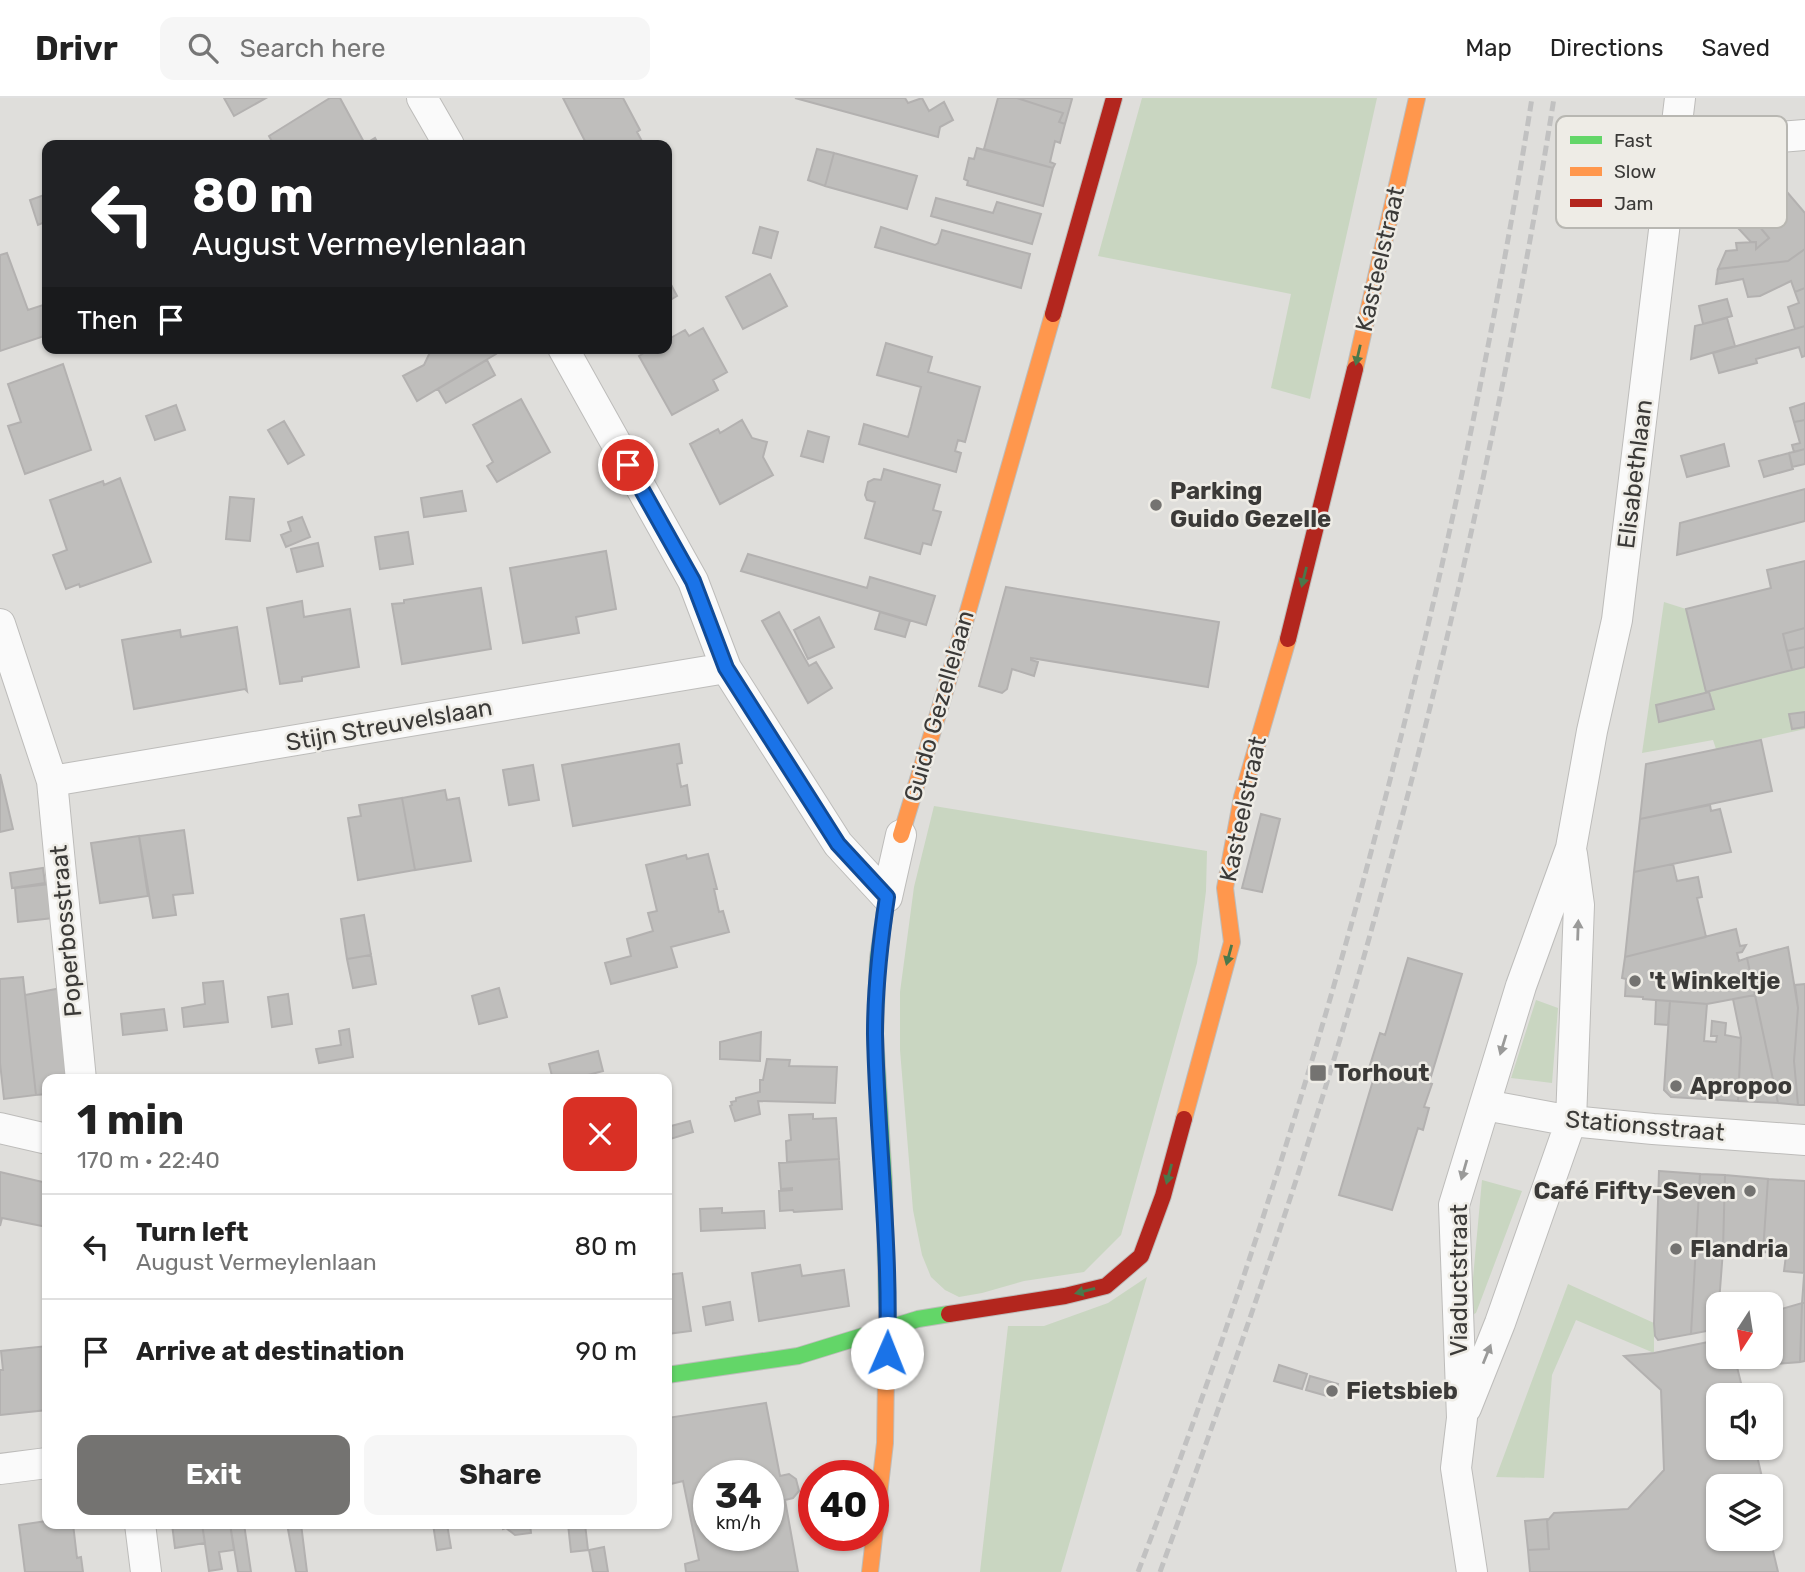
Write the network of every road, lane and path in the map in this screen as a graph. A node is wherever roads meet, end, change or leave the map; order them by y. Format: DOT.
graph roads {
  1 [pos="422,98"];
  2 [pos="1114,98"];
  3 [pos="1417,98"];
  4 [pos="1680,98"];
  5 [pos="1678,116"];
  6 [pos="1805,135"];
  7 [pos="1787,136"];
  8 [pos="446,140"];
  9 [pos="1666,228"];
  10 [pos="566,354"];
  11 [pos="0,624"];
  12 [pos="726,668"];
  13 [pos="52,781"];
  14 [pos="901,835"];
  15 [pos="1571,848"];
  16 [pos="887,897"];
  17 [pos="80,1074"];
  18 [pos="1485,1105"];
  19 [pos="1571,1121"];
  20 [pos="0,1128"];
  21 [pos="42,1138"];
  22 [pos="1805,1140"];
  23 [pos="888,1330"];
  24 [pos="672,1374"];
  25 [pos="1461,1418"];
  26 [pos="42,1464"];
  27 [pos="0,1469"];
  28 [pos="141,1529"];
  29 [pos="146,1572"];
  30 [pos="870,1572"];
  31 [pos="1472,1572"];
  1 -- 8 [label="street"];
  2 -- 14 [label="street, Guido Gezellelaan"];
  3 -- 23 [label="street, Kasteelstraat, one-way"];
  4 -- 5 [label="street, Elisabethlaan"];
  6 -- 7 [label="street"];
  9 -- 15 [label="street, Elisabethlaan"];
  10 -- 12 [label="street"];
  11 -- 13 [label="street, Poperbosstraat"];
  12 -- 13 [label="street, Stijn Streuvelslaan"];
  12 -- 16 [label="street"];
  13 -- 17 [label="street, Poperbosstraat"];
  14 -- 16 [label="street, Guido Gezellelaan"];
  15 -- 18 [label="street, Elisabethlaan, one-way"];
  19 -- 15 [label="street, Elisabethlaan, one-way"];
  16 -- 23 [label="street, Guido Gezellelaan"];
  18 -- 19 [label="street, Stationsstraat"];
  18 -- 25 [label="street, Viaductstraat, one-way"];
  19 -- 22 [label="street, Stationsstraat"];
  25 -- 19 [label="street, Viaductstraat, one-way"];
  20 -- 21 [label="street"];
  23 -- 24 [label="street"];
  23 -- 30 [label="street, Guido Gezellelaan"];
  25 -- 31 [label="street, Viaductstraat"];
  26 -- 27 [label="street"];
  28 -- 29 [label="street"];
}
